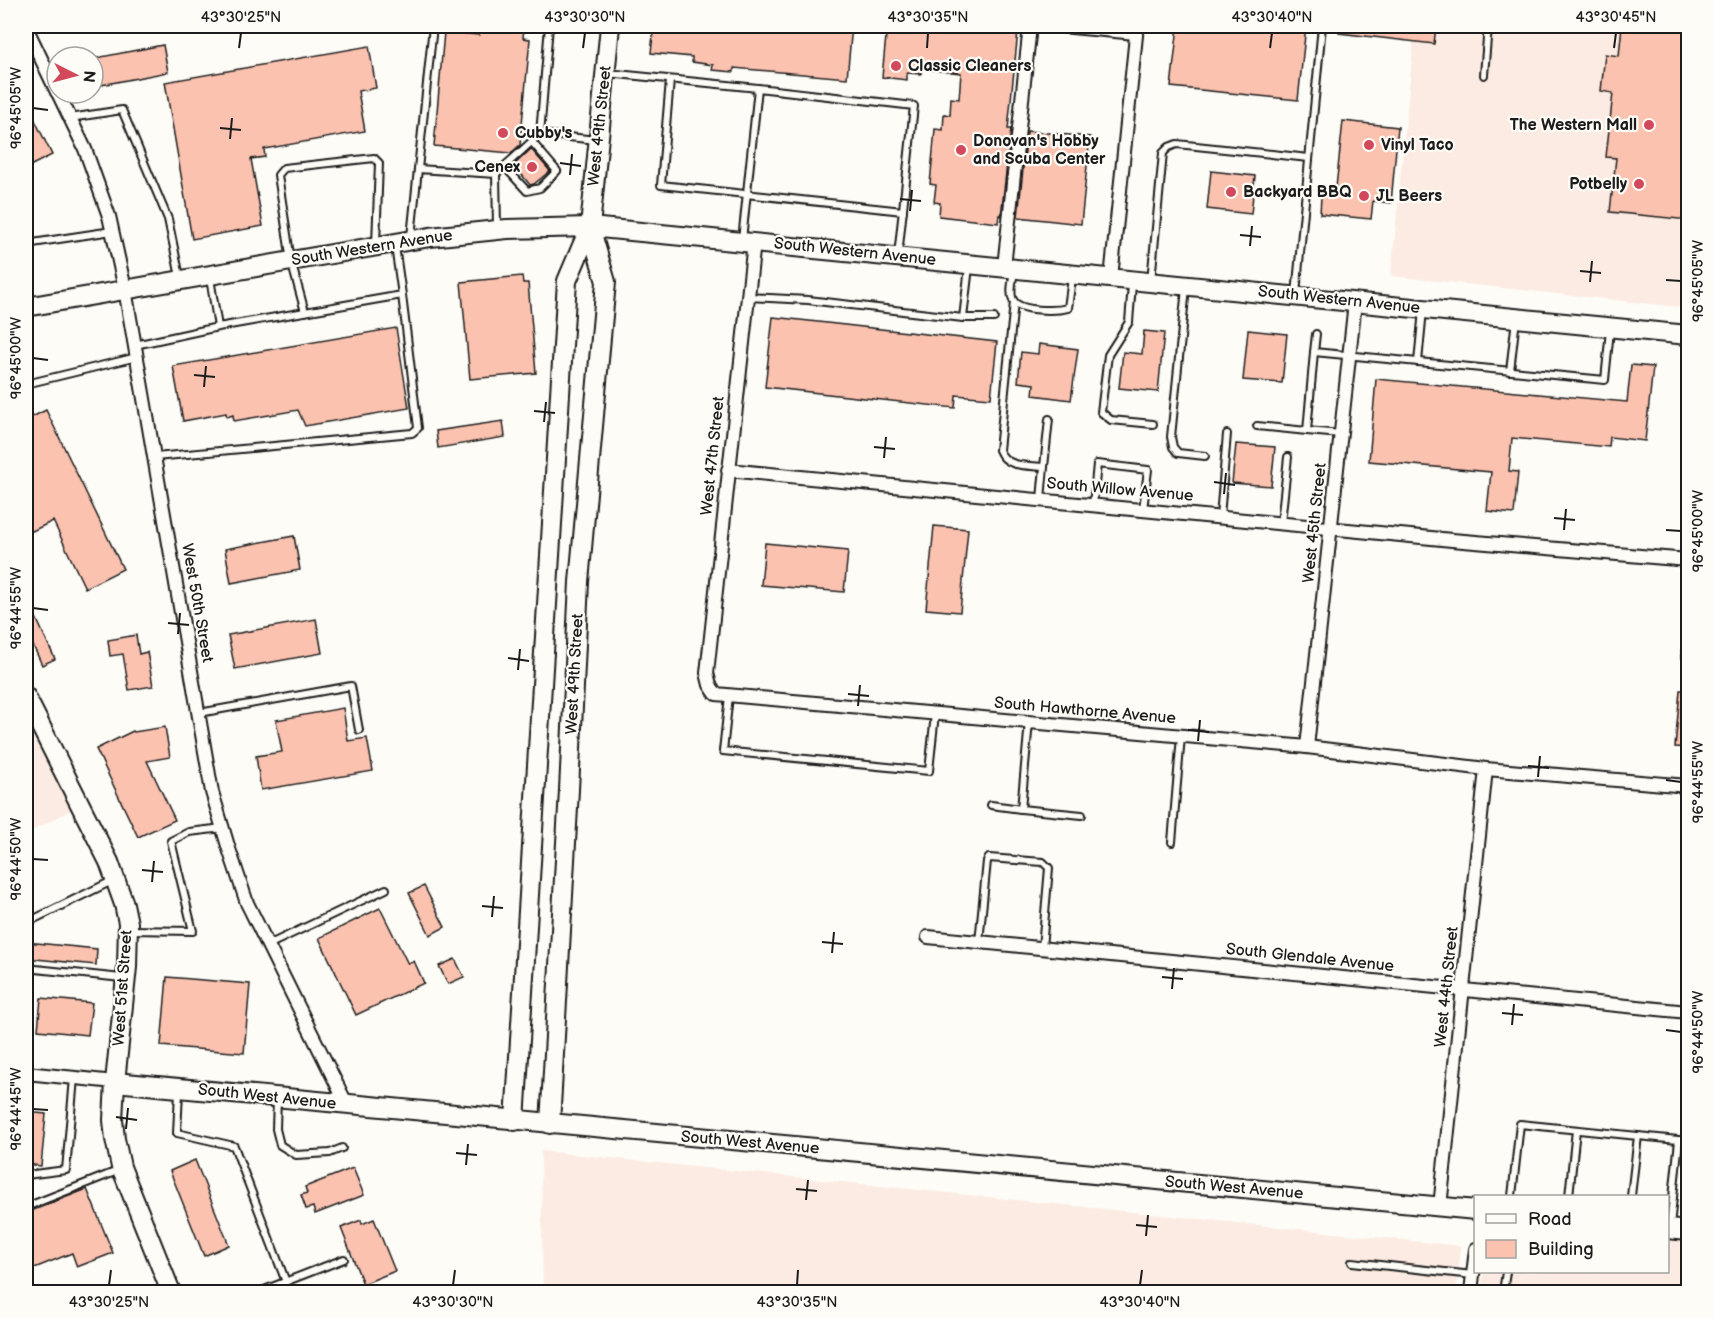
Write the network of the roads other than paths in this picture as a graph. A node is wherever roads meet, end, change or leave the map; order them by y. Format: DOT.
graph roads {
  1 [pos="432,26"];
  2 [pos="549,26"];
  3 [pos="610,26"];
  4 [pos="1030,26"];
  5 [pos="1061,26"];
  6 [pos="1322,26"];
  7 [pos="1488,26"];
  8 [pos="1136,29"];
  9 [pos="27,33"];
  10 [pos="45,68"];
  11 [pos="606,73"];
  12 [pos="1484,75"];
  13 [pos="670,80"];
  14 [pos="758,88"];
  15 [pos="63,105"];
  16 [pos="69,118"];
  17 [pos="540,134"];
  18 [pos="599,141"];
  19 [pos="532,142"];
  20 [pos="1309,158"];
  21 [pos="505,167"];
  22 [pos="418,169"];
  23 [pos="496,174"];
  24 [pos="747,193"];
  25 [pos="903,211"];
  26 [pos="590,227"];
  27 [pos="497,230"];
  28 [pos="112,231"];
  29 [pos="403,242"];
  30 [pos="748,242"];
  31 [pos="26,244"];
  32 [pos="376,246"];
  33 [pos="898,257"];
  34 [pos="291,261"];
  35 [pos="969,264"];
  36 [pos="1009,268"];
  37 [pos="1073,274"];
  38 [pos="210,275"];
  39 [pos="1111,278"];
  40 [pos="180,280"];
  41 [pos="1142,281"];
  42 [pos="1186,285"];
  43 [pos="125,289"];
  44 [pos="402,295"];
  45 [pos="1296,295"];
  46 [pos="747,297"];
  47 [pos="1014,302"];
  48 [pos="1355,302"];
  49 [pos="26,307"];
  50 [pos="1423,309"];
  51 [pos="306,312"];
  52 [pos="963,318"];
  53 [pos="994,318"];
  54 [pos="1516,318"];
  55 [pos="218,327"];
  56 [pos="1610,327"];
  57 [pos="1316,334"];
  58 [pos="1689,335"];
  59 [pos="136,351"];
  60 [pos="1314,352"];
  61 [pos="1349,355"];
  62 [pos="1418,362"];
  63 [pos="1510,371"];
  64 [pos="26,384"];
  65 [pos="1049,419"];
  66 [pos="1153,423"];
  67 [pos="1257,426"];
  68 [pos="1307,431"];
  69 [pos="1227,434"];
  70 [pos="1341,434"];
  71 [pos="1205,456"];
  72 [pos="155,457"];
  73 [pos="1288,458"];
  74 [pos="1044,467"];
  75 [pos="728,470"];
  76 [pos="1041,500"];
  77 [pos="1093,505"];
  78 [pos="1143,509"];
  79 [pos="1220,517"];
  80 [pos="1281,523"];
  81 [pos="1331,527"];
  82 [pos="1689,560"];
  83 [pos="1689,627"];
  84 [pos="1689,657"];
  85 [pos="729,696"];
  86 [pos="26,698"];
  87 [pos="199,713"];
  88 [pos="935,714"];
  89 [pos="1029,723"];
  90 [pos="358,730"];
  91 [pos="1180,736"];
  92 [pos="1307,747"];
  93 [pos="1486,770"];
  94 [pos="1689,786"];
  95 [pos="991,805"];
  96 [pos="1021,809"];
  97 [pos="1082,815"];
  98 [pos="223,828"];
  99 [pos="1172,842"];
  100 [pos="116,879"];
  101 [pos="386,889"];
  102 [pos="26,923"];
  103 [pos="128,930"];
  104 [pos="928,937"];
  105 [pos="979,942"];
  106 [pos="268,945"];
  107 [pos="1042,948"];
  108 [pos="26,968"];
  109 [pos="126,978"];
  110 [pos="1464,989"];
  111 [pos="1689,1012"];
  112 [pos="26,1073"];
  113 [pos="74,1077"];
  114 [pos="115,1082"];
  115 [pos="179,1088"];
  116 [pos="277,1098"];
  117 [pos="347,1105"];
  118 [pos="515,1120"];
  119 [pos="550,1124"];
  120 [pos="1576,1130"];
  121 [pos="1638,1136"];
  122 [pos="1679,1140"];
  123 [pos="1689,1141"];
  124 [pos="342,1148"];
  125 [pos="122,1169"];
  126 [pos="26,1175"];
  127 [pos="1512,1195"];
  128 [pos="1569,1195"];
  129 [pos="1631,1195"];
  130 [pos="26,1207"];
  131 [pos="1440,1207"];
  132 [pos="1474,1210"];
  133 [pos="1669,1229"];
  134 [pos="1689,1231"];
  135 [pos="344,1259"];
  136 [pos="1352,1262"];
  137 [pos="1474,1266"];
  138 [pos="1506,1273"];
  139 [pos="1473,1275"];
  140 [pos="286,1282"];
  141 [pos="171,1293"];
  142 [pos="259,1293"];
  143 [pos="1471,1293"];
  144 [pos="1503,1293"];
  1 -- 22 [label="lane"];
  2 -- 17 [label="lane"];
  3 -- 11 [label="street, West 49th Street"];
  4 -- 36 [label="street"];
  5 -- 8 [label="street"];
  6 -- 20 [label="lane"];
  7 -- 12 [label="lane"];
  8 -- 39 [label="street"];
  9 -- 10 [label="street, West 50th Street"];
  11 -- 13 [label="lane"];
  11 -- 18 [label="street, West 49th Street"];
  13 -- 14 [label="lane"];
  13 -- 24 [label="lane"];
  14 -- 24 [label="lane"];
  14 -- 25 [label="lane"];
  15 -- 16 [label="street, West 50th Street"];
  16 -- 28 [label="street, West 50th Street"];
  16 -- 40 [label="lane"];
  17 -- 18 [label="lane"];
  17 -- 19 [label="lane"];
  18 -- 26 [label="street, West 49th Street"];
  19 -- 21 [label="lane"];
  19 -- 21 [label="lane"];
  20 -- 41 [label="lane"];
  20 -- 45 [label="lane"];
  21 -- 23 [label="lane"];
  22 -- 23 [label="lane"];
  22 -- 29 [label="lane"];
  23 -- 27 [label="lane"];
  24 -- 25 [label="lane"];
  24 -- 30 [label="lane"];
  25 -- 33 [label="lane"];
  26 -- 27 [label="street, South Western Avenue"];
  26 -- 30 [label="street, South Western Avenue"];
  26 -- 118 [label="street, West 49th Street"];
  26 -- 119 [label="street, West 49th Street"];
  27 -- 29 [label="street, South Western Avenue"];
  28 -- 31 [label="lane"];
  28 -- 43 [label="street, West 50th Street"];
  29 -- 32 [label="street, South Western Avenue"];
  29 -- 44 [label="lane"];
  30 -- 33 [label="street, South Western Avenue"];
  30 -- 46 [label="street, West 47th Street"];
  32 -- 34 [label="street, South Western Avenue"];
  32 -- 34 [label="lane"];
  33 -- 35 [label="street, South Western Avenue"];
  34 -- 38 [label="street, South Western Avenue"];
  34 -- 51 [label="lane"];
  35 -- 36 [label="street, South Western Avenue"];
  35 -- 52 [label="lane"];
  36 -- 37 [label="street, South Western Avenue"];
  36 -- 47 [label="lane"];
  37 -- 39 [label="street, South Western Avenue"];
  37 -- 47 [label="lane"];
  38 -- 40 [label="street, South Western Avenue"];
  38 -- 55 [label="lane"];
  39 -- 41 [label="street, South Western Avenue"];
  40 -- 43 [label="street, South Western Avenue"];
  41 -- 42 [label="street, South Western Avenue"];
  41 -- 66 [label="lane"];
  42 -- 45 [label="street, South Western Avenue"];
  42 -- 71 [label="lane"];
  43 -- 49 [label="street, South Western Avenue"];
  43 -- 59 [label="street, West 50th Street"];
  44 -- 51 [label="lane"];
  44 -- 72 [label="lane"];
  45 -- 48 [label="street, South Western Avenue"];
  46 -- 52 [label="lane"];
  46 -- 75 [label="street, West 47th Street"];
  47 -- 74 [label="lane"];
  48 -- 50 [label="street, South Western Avenue"];
  48 -- 61 [label="street, West 45th Street"];
  50 -- 54 [label="street, South Western Avenue"];
  50 -- 62 [label="lane"];
  51 -- 55 [label="lane"];
  52 -- 53 [label="lane"];
  54 -- 56 [label="street, South Western Avenue"];
  54 -- 63 [label="lane"];
  55 -- 59 [label="lane"];
  56 -- 58 [label="street, South Western Avenue"];
  56 -- 63 [label="lane"];
  57 -- 60 [label="lane"];
  59 -- 64 [label="lane"];
  59 -- 72 [label="street, West 50th Street"];
  60 -- 61 [label="lane"];
  60 -- 68 [label="lane"];
  61 -- 62 [label="lane"];
  61 -- 70 [label="street, West 45th Street"];
  62 -- 63 [label="lane"];
  65 -- 74 [label="lane"];
  67 -- 68 [label="lane"];
  68 -- 70 [label="lane"];
  69 -- 79 [label="lane"];
  70 -- 81 [label="street, West 45th Street"];
  72 -- 87 [label="street, West 50th Street"];
  73 -- 80 [label="lane"];
  74 -- 76 [label="lane"];
  75 -- 76 [label="street, South Willow Avenue"];
  75 -- 85 [label="street, West 47th Street"];
  76 -- 77 [label="street, South Willow Avenue"];
  77 -- 78 [label="street, South Willow Avenue"];
  77 -- 78 [label="lane"];
  78 -- 79 [label="street, South Willow Avenue"];
  79 -- 80 [label="street, South Willow Avenue"];
  80 -- 81 [label="street, South Willow Avenue"];
  81 -- 82 [label="street, South Willow Avenue"];
  81 -- 92 [label="street, West 45th Street"];
  83 -- 84 [label="lane"];
  85 -- 88 [label="street, South Hawthorne Avenue"];
  85 -- 88 [label="lane"];
  86 -- 100 [label="street, West 51st Street"];
  87 -- 90 [label="lane"];
  87 -- 98 [label="street, West 50th Street"];
  88 -- 89 [label="street, South Hawthorne Avenue"];
  89 -- 91 [label="street, South Hawthorne Avenue"];
  89 -- 96 [label="lane"];
  91 -- 92 [label="street, South Hawthorne Avenue"];
  91 -- 99 [label="lane"];
  92 -- 93 [label="street, South Hawthorne Avenue"];
  93 -- 94 [label="street, South Hawthorne Avenue"];
  93 -- 110 [label="street, West 44th Street"];
  95 -- 96 [label="lane"];
  96 -- 97 [label="lane"];
  98 -- 103 [label="lane"];
  98 -- 106 [label="street, West 50th Street"];
  100 -- 102 [label="lane"];
  100 -- 103 [label="street, West 51st Street"];
  101 -- 106 [label="lane"];
  103 -- 109 [label="street, West 51st Street"];
  104 -- 105 [label="street, South Glendale Avenue"];
  105 -- 107 [label="street, South Glendale Avenue"];
  105 -- 107 [label="lane"];
  106 -- 117 [label="street, West 50th Street"];
  107 -- 110 [label="street, South Glendale Avenue"];
  108 -- 109 [label="lane"];
  109 -- 114 [label="street, West 51st Street"];
  110 -- 111 [label="street, South Glendale Avenue"];
  110 -- 131 [label="street, West 44th Street"];
  112 -- 113 [label="street, South West Avenue"];
  113 -- 114 [label="street, South West Avenue"];
  113 -- 126 [label="lane"];
  114 -- 115 [label="street, South West Avenue"];
  114 -- 125 [label="street, West 51st Street"];
  115 -- 116 [label="street, South West Avenue"];
  115 -- 140 [label="lane"];
  116 -- 117 [label="street, South West Avenue"];
  116 -- 124 [label="lane"];
  117 -- 118 [label="street, South West Avenue"];
  118 -- 119 [label="street, South West Avenue"];
  119 -- 131 [label="street, South West Avenue"];
  120 -- 121 [label="lane"];
  120 -- 127 [label="lane"];
  120 -- 128 [label="lane"];
  121 -- 122 [label="lane"];
  121 -- 129 [label="lane"];
  122 -- 123 [label="lane"];
  122 -- 133 [label="lane"];
  125 -- 130 [label="lane"];
  125 -- 141 [label="street, West 51st Street"];
  131 -- 132 [label="street, South West Avenue"];
  133 -- 134 [label="street"];
  135 -- 140 [label="lane"];
  136 -- 139 [label="lane"];
  137 -- 139 [label="street"];
  138 -- 144 [label="lane"];
  139 -- 143 [label="street"];
  140 -- 142 [label="lane"];
}
